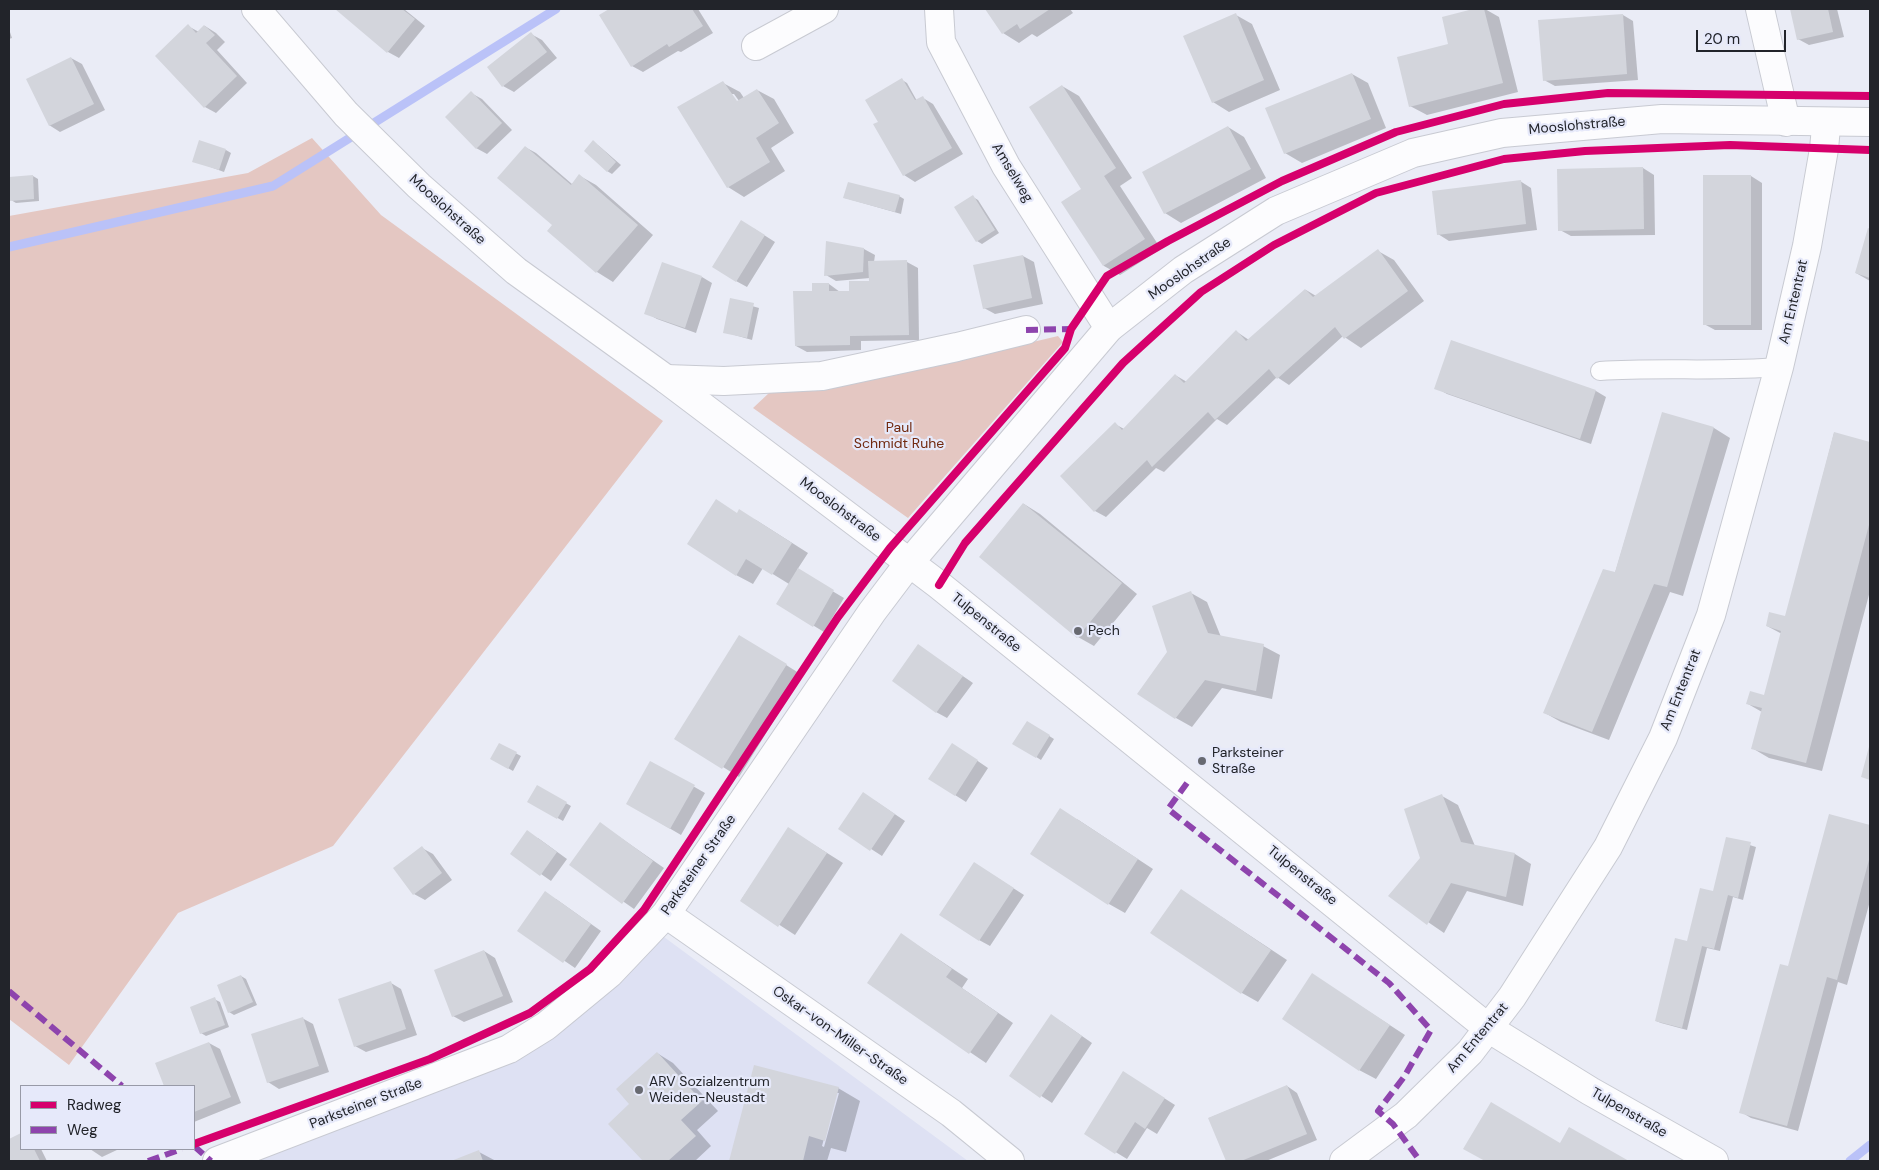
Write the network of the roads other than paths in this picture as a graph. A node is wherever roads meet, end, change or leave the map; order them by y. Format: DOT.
graph roads {
  1 [pos="256,9"];
  2 [pos="824,9"];
  3 [pos="939,9"];
  4 [pos="1760,9"];
  5 [pos="756,46"];
  6 [pos="1786,122"];
  7 [pos="1824,122"];
  8 [pos="1870,122"];
  9 [pos="1109,328"];
  10 [pos="1026,330"];
  11 [pos="1779,367"];
  12 [pos="1600,371"];
  13 [pos="666,378"];
  14 [pos="909,563"];
  15 [pos="666,914"];
  16 [pos="1488,1028"];
  17 [pos="218,1161"];
  18 [pos="1010,1161"];
  19 [pos="1344,1161"];
  20 [pos="1714,1161"];
  1 -- 13 [label="street, Mooslohstraße"];
  2 -- 5 [label="street"];
  3 -- 9 [label="street, Amselweg"];
  4 -- 6 [label="street"];
  6 -- 7 [label="street, Mooslohstraße"];
  6 -- 9 [label="street, Mooslohstraße"];
  7 -- 8 [label="street, Mooslohstraße"];
  7 -- 11 [label="street, Am Ententrat"];
  9 -- 14 [label="street, Mooslohstraße"];
  10 -- 13 [label="street"];
  11 -- 12 [label="lane"];
  11 -- 16 [label="street, Am Ententrat"];
  13 -- 14 [label="street, Mooslohstraße"];
  14 -- 15 [label="street, Parksteiner Straße"];
  14 -- 16 [label="street, Tulpenstraße"];
  15 -- 17 [label="street, Parksteiner Straße"];
  15 -- 18 [label="street, Oskar-von-Miller-Straße"];
  16 -- 19 [label="street, Am Ententrat"];
  16 -- 20 [label="street, Tulpenstraße"];
}
